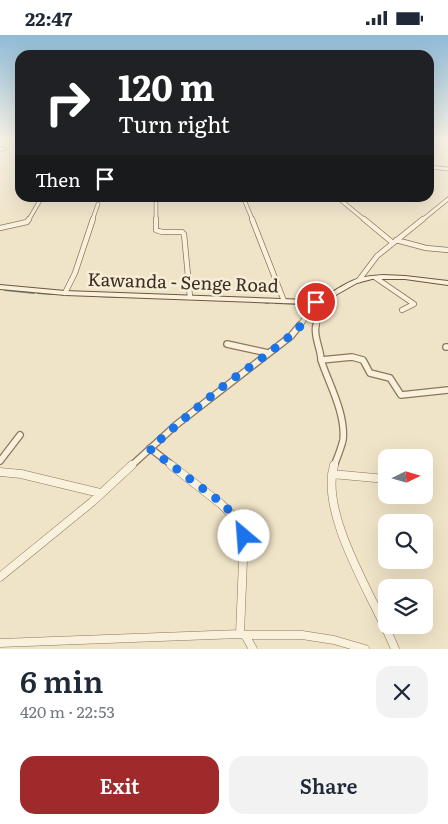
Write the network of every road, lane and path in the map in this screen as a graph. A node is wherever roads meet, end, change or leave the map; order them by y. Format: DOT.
graph roads {
  1 [pos="435,168"];
  2 [pos="448,169"];
  3 [pos="448,199"];
  4 [pos="39,202"];
  5 [pos="245,202"];
  6 [pos="343,202"];
  7 [pos="156,203"];
  8 [pos="98,204"];
  9 [pos="0,228"];
  10 [pos="395,242"];
  11 [pos="448,250"];
  12 [pos="376,278"];
  13 [pos="359,280"];
  14 [pos="448,283"];
  15 [pos="0,287"];
  16 [pos="65,293"];
  17 [pos="190,297"];
  18 [pos="284,301"];
  19 [pos="316,303"];
  20 [pos="402,310"];
  21 [pos="227,344"];
  22 [pos="268,353"];
  23 [pos="321,360"];
  24 [pos="448,390"];
  25 [pos="20,435"];
  26 [pos="150,449"];
  27 [pos="0,461"];
  28 [pos="0,472"];
  29 [pos="332,474"];
  30 [pos="378,478"];
  31 [pos="100,493"];
  32 [pos="0,577"];
  33 [pos="243,634"];
  34 [pos="0,643"];
  35 [pos="253,649"];
  36 [pos="365,649"];
  37 [pos="395,649"];
  1 -- 2 [label="street"];
  3 -- 10 [label="street"];
  4 -- 9 [label="street"];
  5 -- 18 [label="street"];
  6 -- 10 [label="street"];
  7 -- 17 [label="street"];
  8 -- 16 [label="street"];
  10 -- 11 [label="street"];
  10 -- 13 [label="street"];
  12 -- 13 [label="street, Kawanda - Senge Road"];
  12 -- 14 [label="street, Kawanda - Senge Road"];
  12 -- 20 [label="street"];
  13 -- 19 [label="street, Kawanda - Senge Road"];
  15 -- 16 [label="street, Kawanda - Senge Road"];
  16 -- 17 [label="street, Kawanda - Senge Road"];
  17 -- 18 [label="street, Kawanda - Senge Road"];
  18 -- 19 [label="street, Kawanda - Senge Road"];
  19 -- 22 [label="street"];
  19 -- 23 [label="street"];
  21 -- 22 [label="street"];
  22 -- 26 [label="street"];
  23 -- 24 [label="street"];
  23 -- 29 [label="street"];
  25 -- 27 [label="street"];
  26 -- 31 [label="street"];
  26 -- 33 [label="street"];
  28 -- 31 [label="street"];
  29 -- 30 [label="street"];
  29 -- 37 [label="street"];
  31 -- 32 [label="street"];
  33 -- 34 [label="street"];
  33 -- 35 [label="street"];
  33 -- 36 [label="street"];
}
